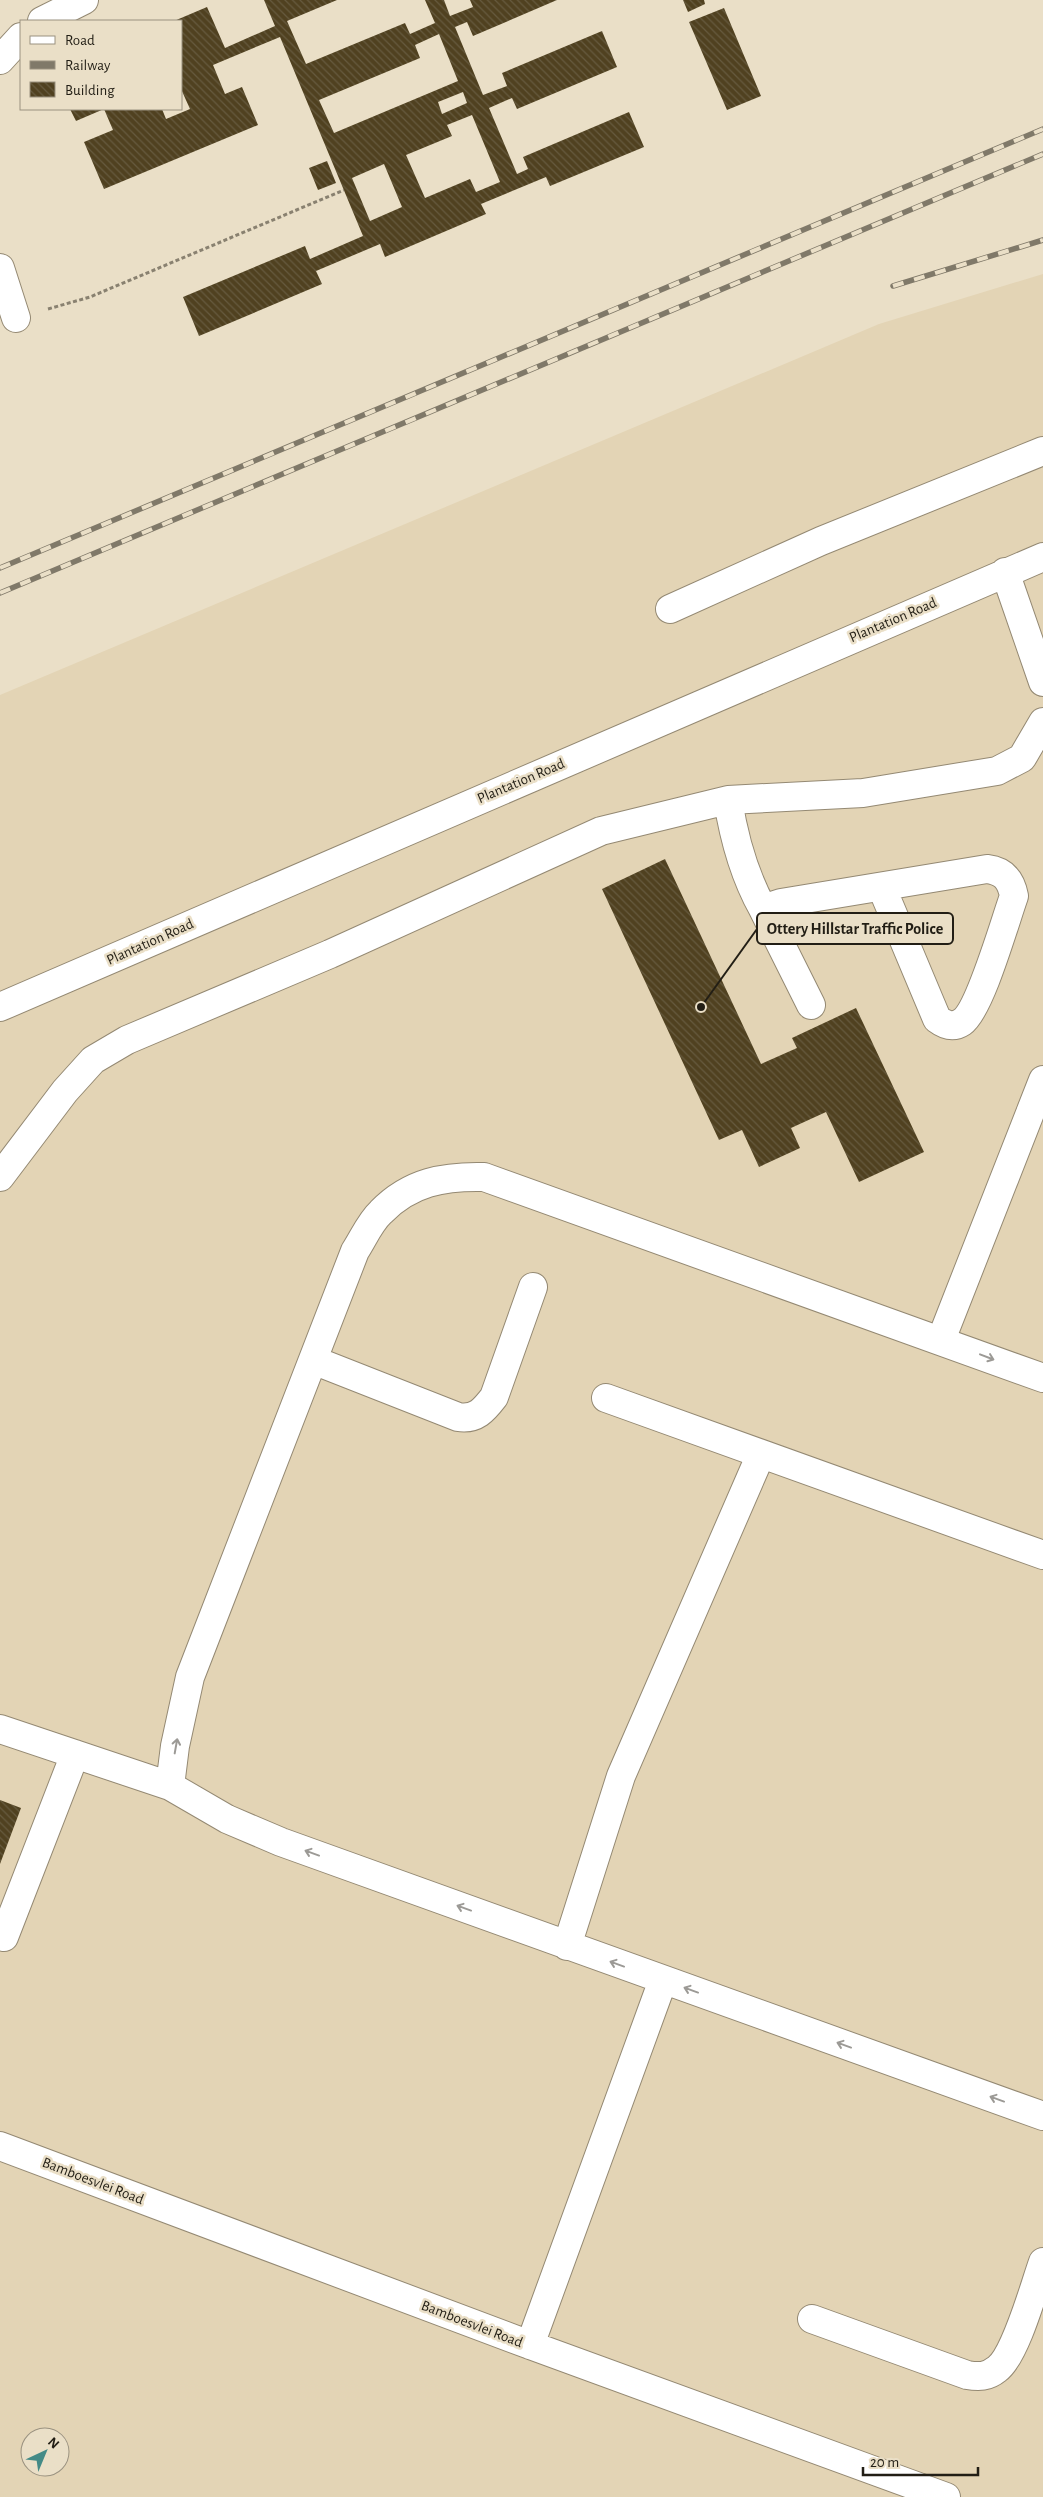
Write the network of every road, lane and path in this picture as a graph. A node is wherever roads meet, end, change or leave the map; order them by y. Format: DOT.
graph roads {
  1 [pos="84,0"];
  2 [pos="44,20"];
  3 [pos="20,38"];
  4 [pos="0,60"];
  5 [pos="344,190"];
  6 [pos="0,268"];
  7 [pos="16,318"];
  8 [pos="1043,450"];
  9 [pos="1043,557"];
  10 [pos="1005,572"];
  11 [pos="670,609"];
  12 [pos="1043,682"];
  13 [pos="1043,722"];
  14 [pos="728,800"];
  15 [pos="882,888"];
  16 [pos="763,909"];
  17 [pos="811,1005"];
  18 [pos="0,1007"];
  19 [pos="1043,1080"];
  20 [pos="1034,1133"];
  21 [pos="0,1177"];
  22 [pos="533,1287"];
  23 [pos="941,1340"];
  24 [pos="313,1360"];
  25 [pos="1043,1378"];
  26 [pos="606,1398"];
  27 [pos="760,1454"];
  28 [pos="1043,1555"];
  29 [pos="0,1729"];
  30 [pos="75,1754"];
  31 [pos="170,1786"];
  32 [pos="4,1937"];
  33 [pos="567,1946"];
  34 [pos="663,1980"];
  35 [pos="1043,2116"];
  36 [pos="0,2146"];
  37 [pos="1043,2262"];
  38 [pos="812,2319"];
  39 [pos="530,2345"];
  40 [pos="946,2497"];
  1 -- 2 [label="street"];
  3 -- 4 [label="street"];
  5 -- 7 [label="path"];
  6 -- 7 [label="street"];
  8 -- 11 [label="street"];
  9 -- 10 [label="street, Plantation Road"];
  10 -- 12 [label="street"];
  10 -- 18 [label="street, Plantation Road"];
  13 -- 14 [label="street"];
  14 -- 16 [label="street"];
  14 -- 21 [label="street"];
  15 -- 15 [label="street"];
  15 -- 16 [label="street"];
  16 -- 17 [label="street"];
  19 -- 20 [label="street"];
  20 -- 23 [label="street"];
  22 -- 24 [label="street"];
  23 -- 24 [label="street"];
  23 -- 25 [label="street, one-way"];
  31 -- 24 [label="street, one-way"];
  26 -- 27 [label="street"];
  27 -- 28 [label="street"];
  27 -- 33 [label="street"];
  29 -- 30 [label="street"];
  30 -- 31 [label="street"];
  30 -- 32 [label="street"];
  33 -- 31 [label="street, one-way"];
  34 -- 33 [label="street, one-way"];
  35 -- 34 [label="street, one-way"];
  34 -- 39 [label="street"];
  36 -- 39 [label="street, Bamboesvlei Road"];
  37 -- 38 [label="street"];
  39 -- 40 [label="street, Bamboesvlei Road"];
}
